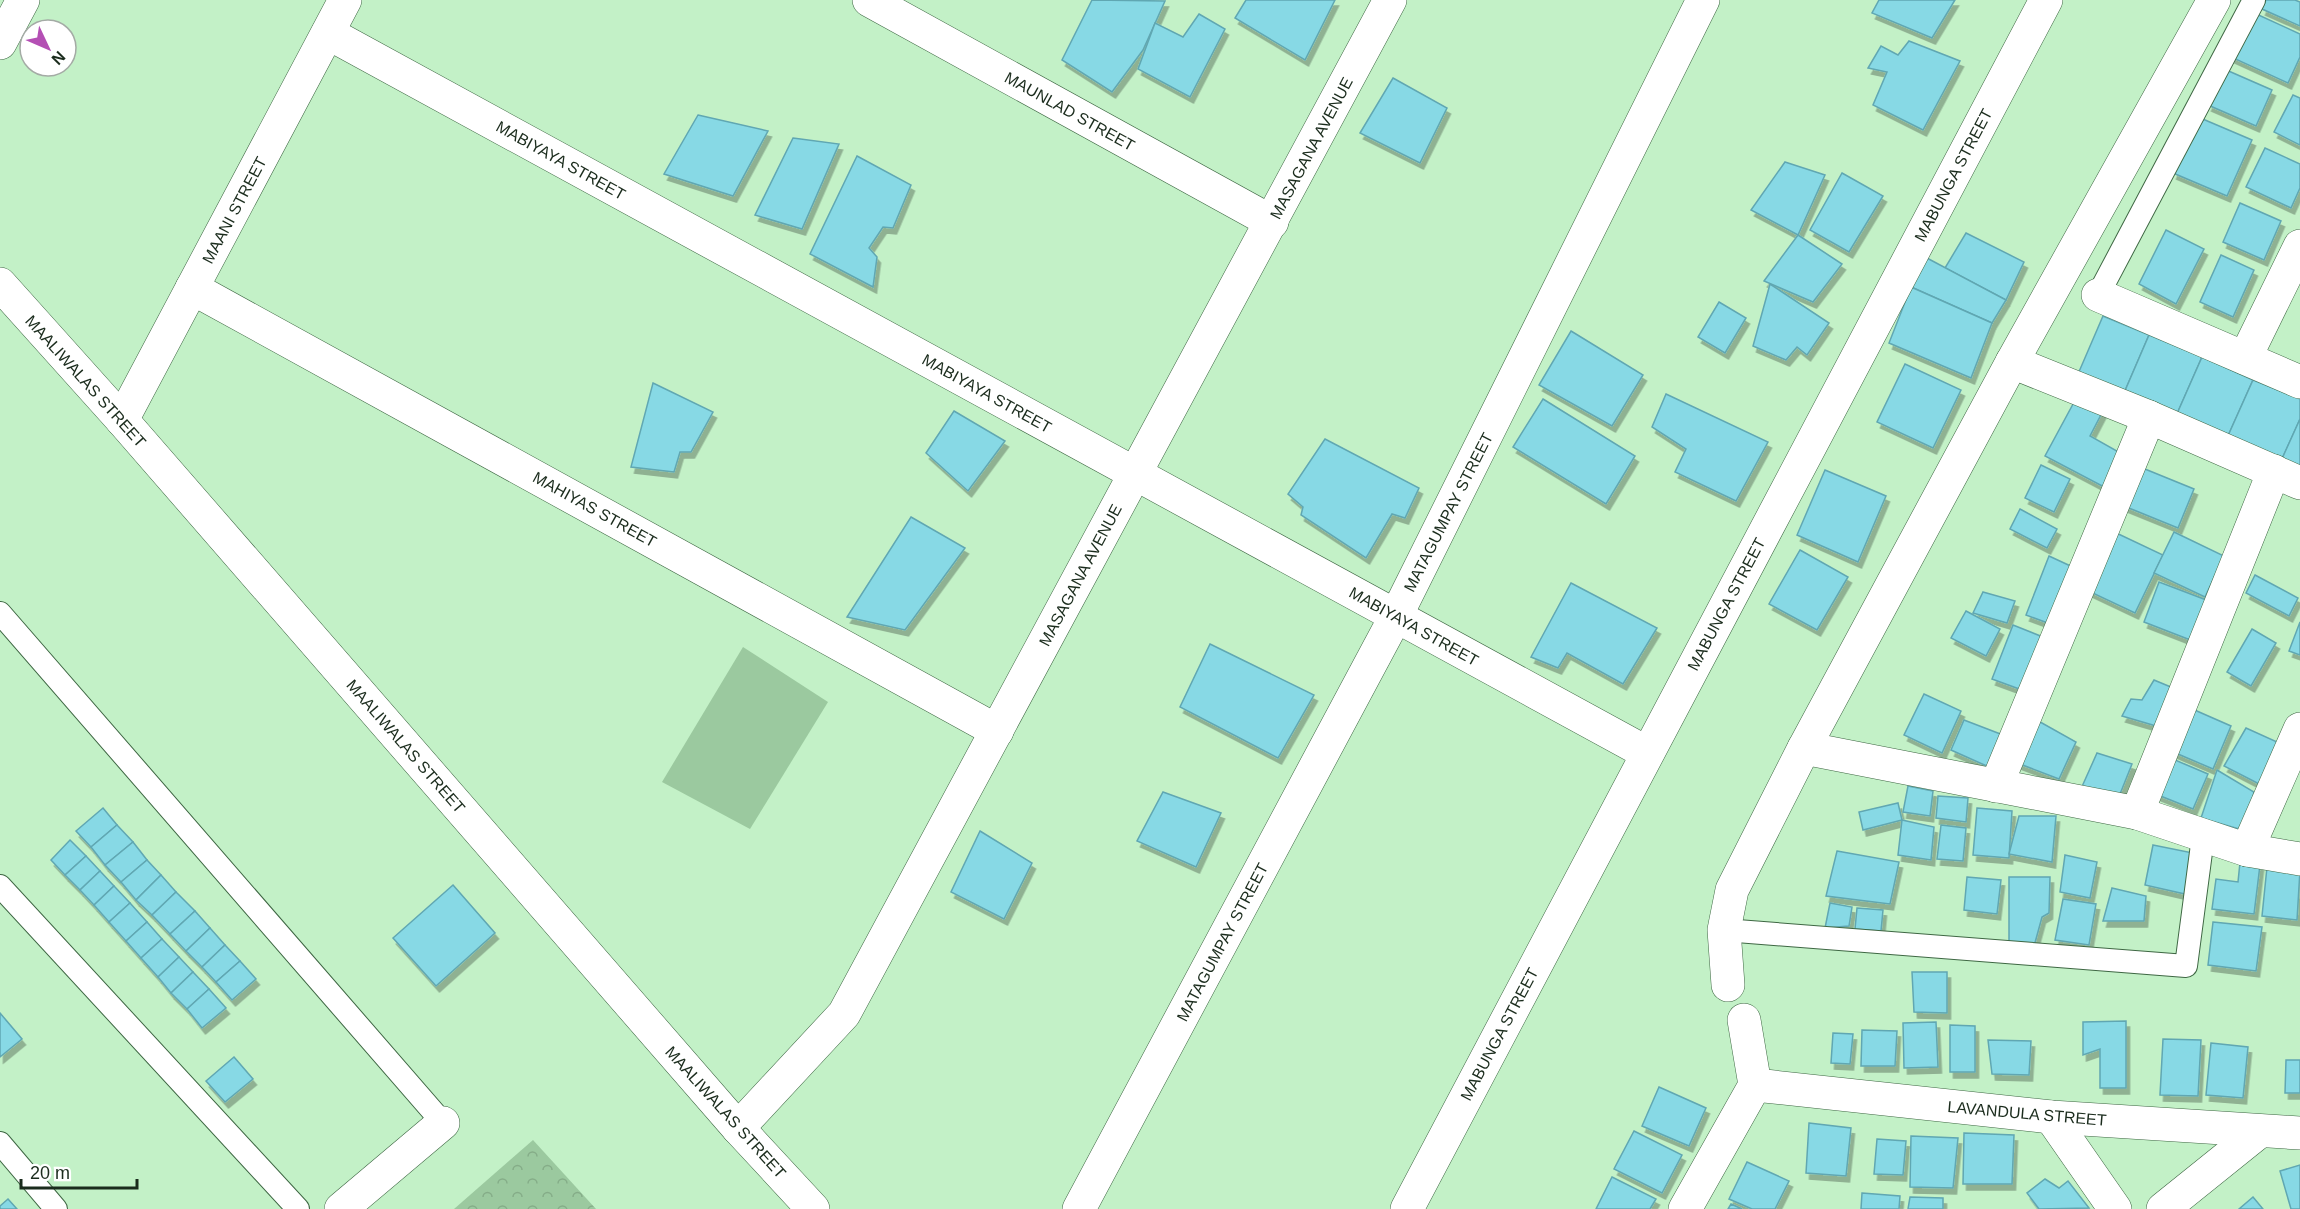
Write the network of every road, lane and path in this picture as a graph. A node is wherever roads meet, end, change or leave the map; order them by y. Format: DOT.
graph roads {
  1 [pos="23,0"];
  2 [pos="345,0"];
  3 [pos="868,0"];
  4 [pos="1390,0"];
  5 [pos="1703,0"];
  6 [pos="2046,0"];
  7 [pos="2214,0"];
  8 [pos="2254,0"];
  9 [pos="328,33"];
  10 [pos="0,43"];
  11 [pos="1272,222"];
  12 [pos="2300,246"];
  13 [pos="0,284"];
  14 [pos="192,288"];
  15 [pos="2098,295"];
  16 [pos="2245,358"];
  17 [pos="2012,363"];
  18 [pos="2300,382"];
  19 [pos="2149,417"];
  20 [pos="122,420"];
  21 [pos="1134,473"];
  22 [pos="2287,477"];
  23 [pos="0,613"];
  24 [pos="1396,616"];
  25 [pos="2300,729"];
  26 [pos="997,730"];
  27 [pos="1804,748"];
  28 [pos="1647,753"];
  29 [pos="1996,786"];
  30 [pos="2137,813"];
  31 [pos="2203,837"];
  32 [pos="2247,850"];
  33 [pos="2300,859"];
  34 [pos="0,886"];
  35 [pos="1725,930"];
  36 [pos="1728,985"];
  37 [pos="1744,1020"];
  38 [pos="1755,1085"];
  39 [pos="2051,1117"];
  40 [pos="443,1123"];
  41 [pos="738,1128"];
  42 [pos="2260,1131"];
  43 [pos="2300,1133"];
  44 [pos="0,1143"];
  45 [pos="56,1209"];
  46 [pos="298,1209"];
  47 [pos="341,1209"];
  48 [pos="813,1209"];
  49 [pos="1079,1209"];
  50 [pos="1407,1209"];
  51 [pos="1685,1209"];
  52 [pos="2115,1209"];
  53 [pos="2163,1209"];
  1 -- 10 [label="street"];
  2 -- 9 [label="street, MAANI STREET"];
  3 -- 11 [label="street, MAUNLAD STREET"];
  4 -- 11 [label="street, MASAGANA AVENUE"];
  5 -- 24 [label="street, MATAGUMPAY STREET"];
  6 -- 28 [label="street, MABUNGA STREET"];
  7 -- 17 [label="street"];
  8 -- 15 [label="lane"];
  9 -- 14 [label="street, MAANI STREET"];
  9 -- 21 [label="street, MABIYAYA STREET"];
  11 -- 21 [label="street, MASAGANA AVENUE"];
  12 -- 16 [label="street"];
  13 -- 20 [label="street, MAALIWALAS STREET"];
  14 -- 20 [label="street, MAANI STREET"];
  14 -- 26 [label="street, MAHIYAS STREET"];
  15 -- 16 [label="street"];
  16 -- 18 [label="street"];
  17 -- 19 [label="street"];
  17 -- 27 [label="street"];
  19 -- 22 [label="street"];
  19 -- 29 [label="street"];
  20 -- 41 [label="street, MAALIWALAS STREET"];
  21 -- 24 [label="street, MABIYAYA STREET"];
  21 -- 26 [label="street, MASAGANA AVENUE"];
  22 -- 30 [label="street"];
  23 -- 40 [label="lane"];
  24 -- 28 [label="street, MABIYAYA STREET"];
  24 -- 49 [label="street, MATAGUMPAY STREET"];
  25 -- 32 [label="street"];
  26 -- 41 [label="street, MASAGANA AVENUE"];
  27 -- 29 [label="street"];
  27 -- 35 [label="street"];
  28 -- 50 [label="street, MABUNGA STREET"];
  29 -- 30 [label="street"];
  30 -- 31 [label="street"];
  31 -- 32 [label="street"];
  31 -- 35 [label="lane"];
  32 -- 33 [label="street"];
  34 -- 46 [label="lane"];
  35 -- 36 [label="street"];
  37 -- 38 [label="street"];
  38 -- 39 [label="street, LAVANDULA STREET"];
  38 -- 51 [label="street"];
  39 -- 42 [label="street, LAVANDULA STREET"];
  39 -- 52 [label="street"];
  40 -- 47 [label="street"];
  41 -- 48 [label="street, MAALIWALAS STREET"];
  42 -- 43 [label="street, LAVANDULA STREET"];
  42 -- 53 [label="street"];
  44 -- 45 [label="lane"];
}
